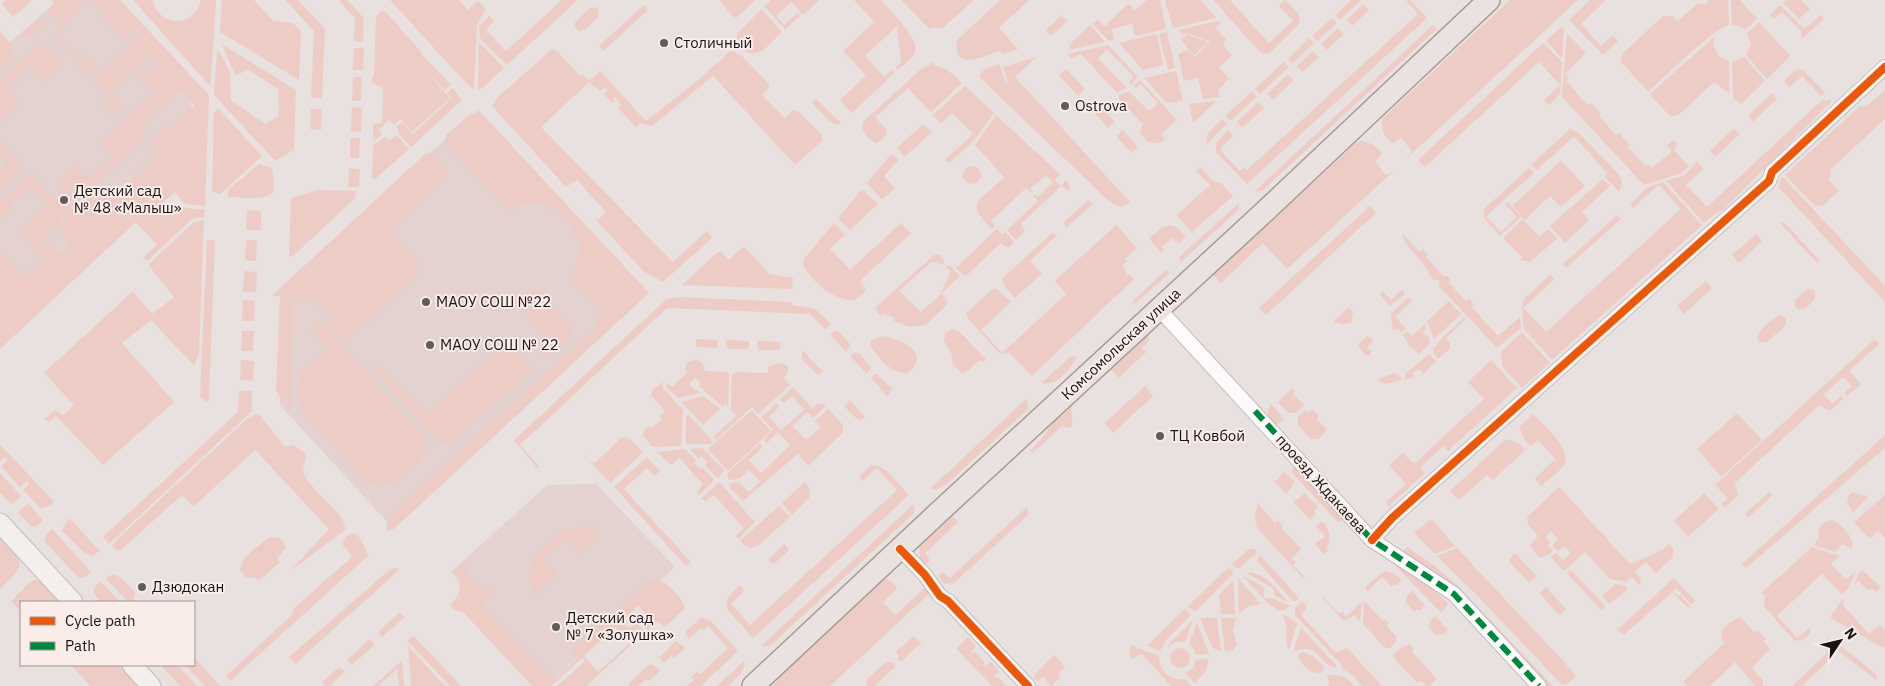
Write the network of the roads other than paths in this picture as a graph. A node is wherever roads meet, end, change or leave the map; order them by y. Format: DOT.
graph roads {
  1 [pos="1489,0"];
  2 [pos="1885,67"];
  3 [pos="1159,309"];
  4 [pos="0,523"];
  5 [pos="1372,540"];
  6 [pos="900,549"];
  7 [pos="72,601"];
  8 [pos="133,666"];
  9 [pos="151,686"];
  10 [pos="753,686"];
  11 [pos="1028,686"];
  12 [pos="1539,686"];
  1 -- 3 [label="main road, Комсомольская улица"];
  2 -- 5 [label="street"];
  3 -- 5 [label="street, проезд Ждакаева"];
  3 -- 6 [label="main road, Комсомольская улица"];
  4 -- 7 [label="main road"];
  5 -- 12 [label="street, проезд Ждакаева"];
  6 -- 10 [label="main road, Комсомольская улица"];
  6 -- 11 [label="street"];
  8 -- 9 [label="main road"];
}
